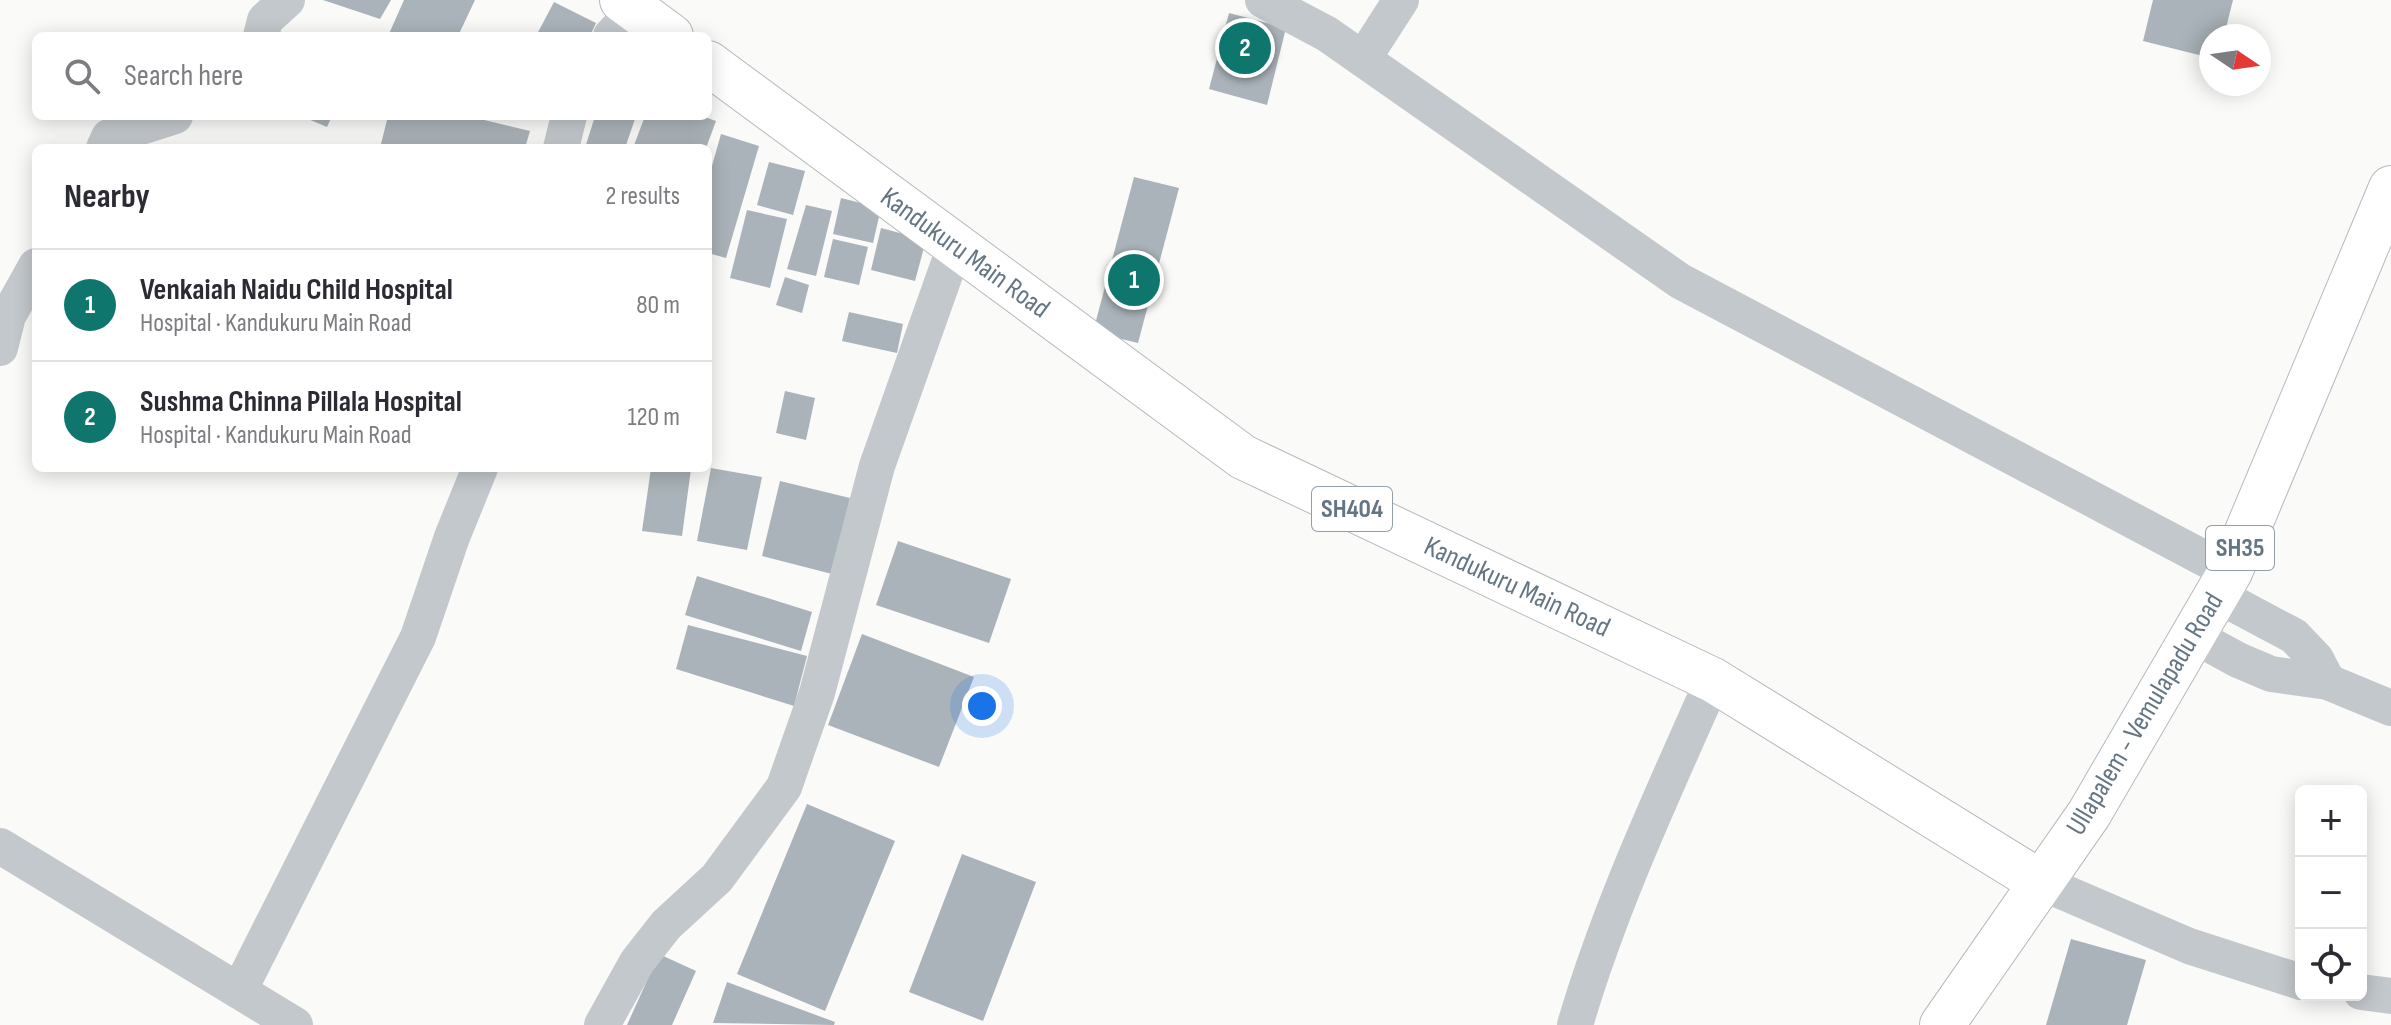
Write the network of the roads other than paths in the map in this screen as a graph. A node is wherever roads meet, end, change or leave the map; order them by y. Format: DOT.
graph roads {
  1 [pos="287,0"];
  2 [pos="1263,0"];
  3 [pos="1401,0"];
  4 [pos="623,15"];
  5 [pos="262,32"];
  6 [pos="662,32"];
  7 [pos="1363,59"];
  8 [pos="712,66"];
  9 [pos="162,120"];
  10 [pos="568,120"];
  11 [pos="106,144"];
  12 [pos="562,144"];
  13 [pos="2391,188"];
  14 [pos="955,246"];
  15 [pos="32,273"];
  16 [pos="0,348"];
  17 [pos="478,472"];
  18 [pos="2223,583"];
  19 [pos="2194,636"];
  20 [pos="1713,680"];
  21 [pos="2328,682"];
  22 [pos="2391,708"];
  23 [pos="0,846"];
  24 [pos="2040,882"];
  25 [pos="2295,980"];
  26 [pos="239,991"];
  27 [pos="2367,993"];
  28 [pos="2391,996"];
  29 [pos="295,1025"];
  30 [pos="602,1025"];
  31 [pos="1575,1025"];
  32 [pos="1942,1025"];
  1 -- 5 [label="street"];
  2 -- 7 [label="street"];
  3 -- 7 [label="street"];
  4 -- 6 [label="main road"];
  7 -- 18 [label="street"];
  8 -- 14 [label="main road, Kandukuru Main Road / SH404"];
  9 -- 11 [label="street"];
  10 -- 12 [label="street"];
  13 -- 18 [label="main road, Ullapalem - Vemulapadu Road / SH35"];
  14 -- 20 [label="main road, Kandukuru Main Road / SH404"];
  14 -- 30 [label="street"];
  15 -- 16 [label="street"];
  17 -- 26 [label="street"];
  18 -- 19 [label="main road, Ullapalem - Vemulapadu Road / SH35"];
  18 -- 21 [label="street"];
  19 -- 21 [label="street"];
  19 -- 24 [label="main road, Ullapalem - Vemulapadu Road / SH35"];
  20 -- 24 [label="main road, Kandukuru Main Road / SH404"];
  20 -- 31 [label="street"];
  21 -- 22 [label="street"];
  23 -- 26 [label="street"];
  24 -- 25 [label="street"];
  24 -- 32 [label="main road, SH35"];
  26 -- 29 [label="street"];
  27 -- 28 [label="street"];
}
